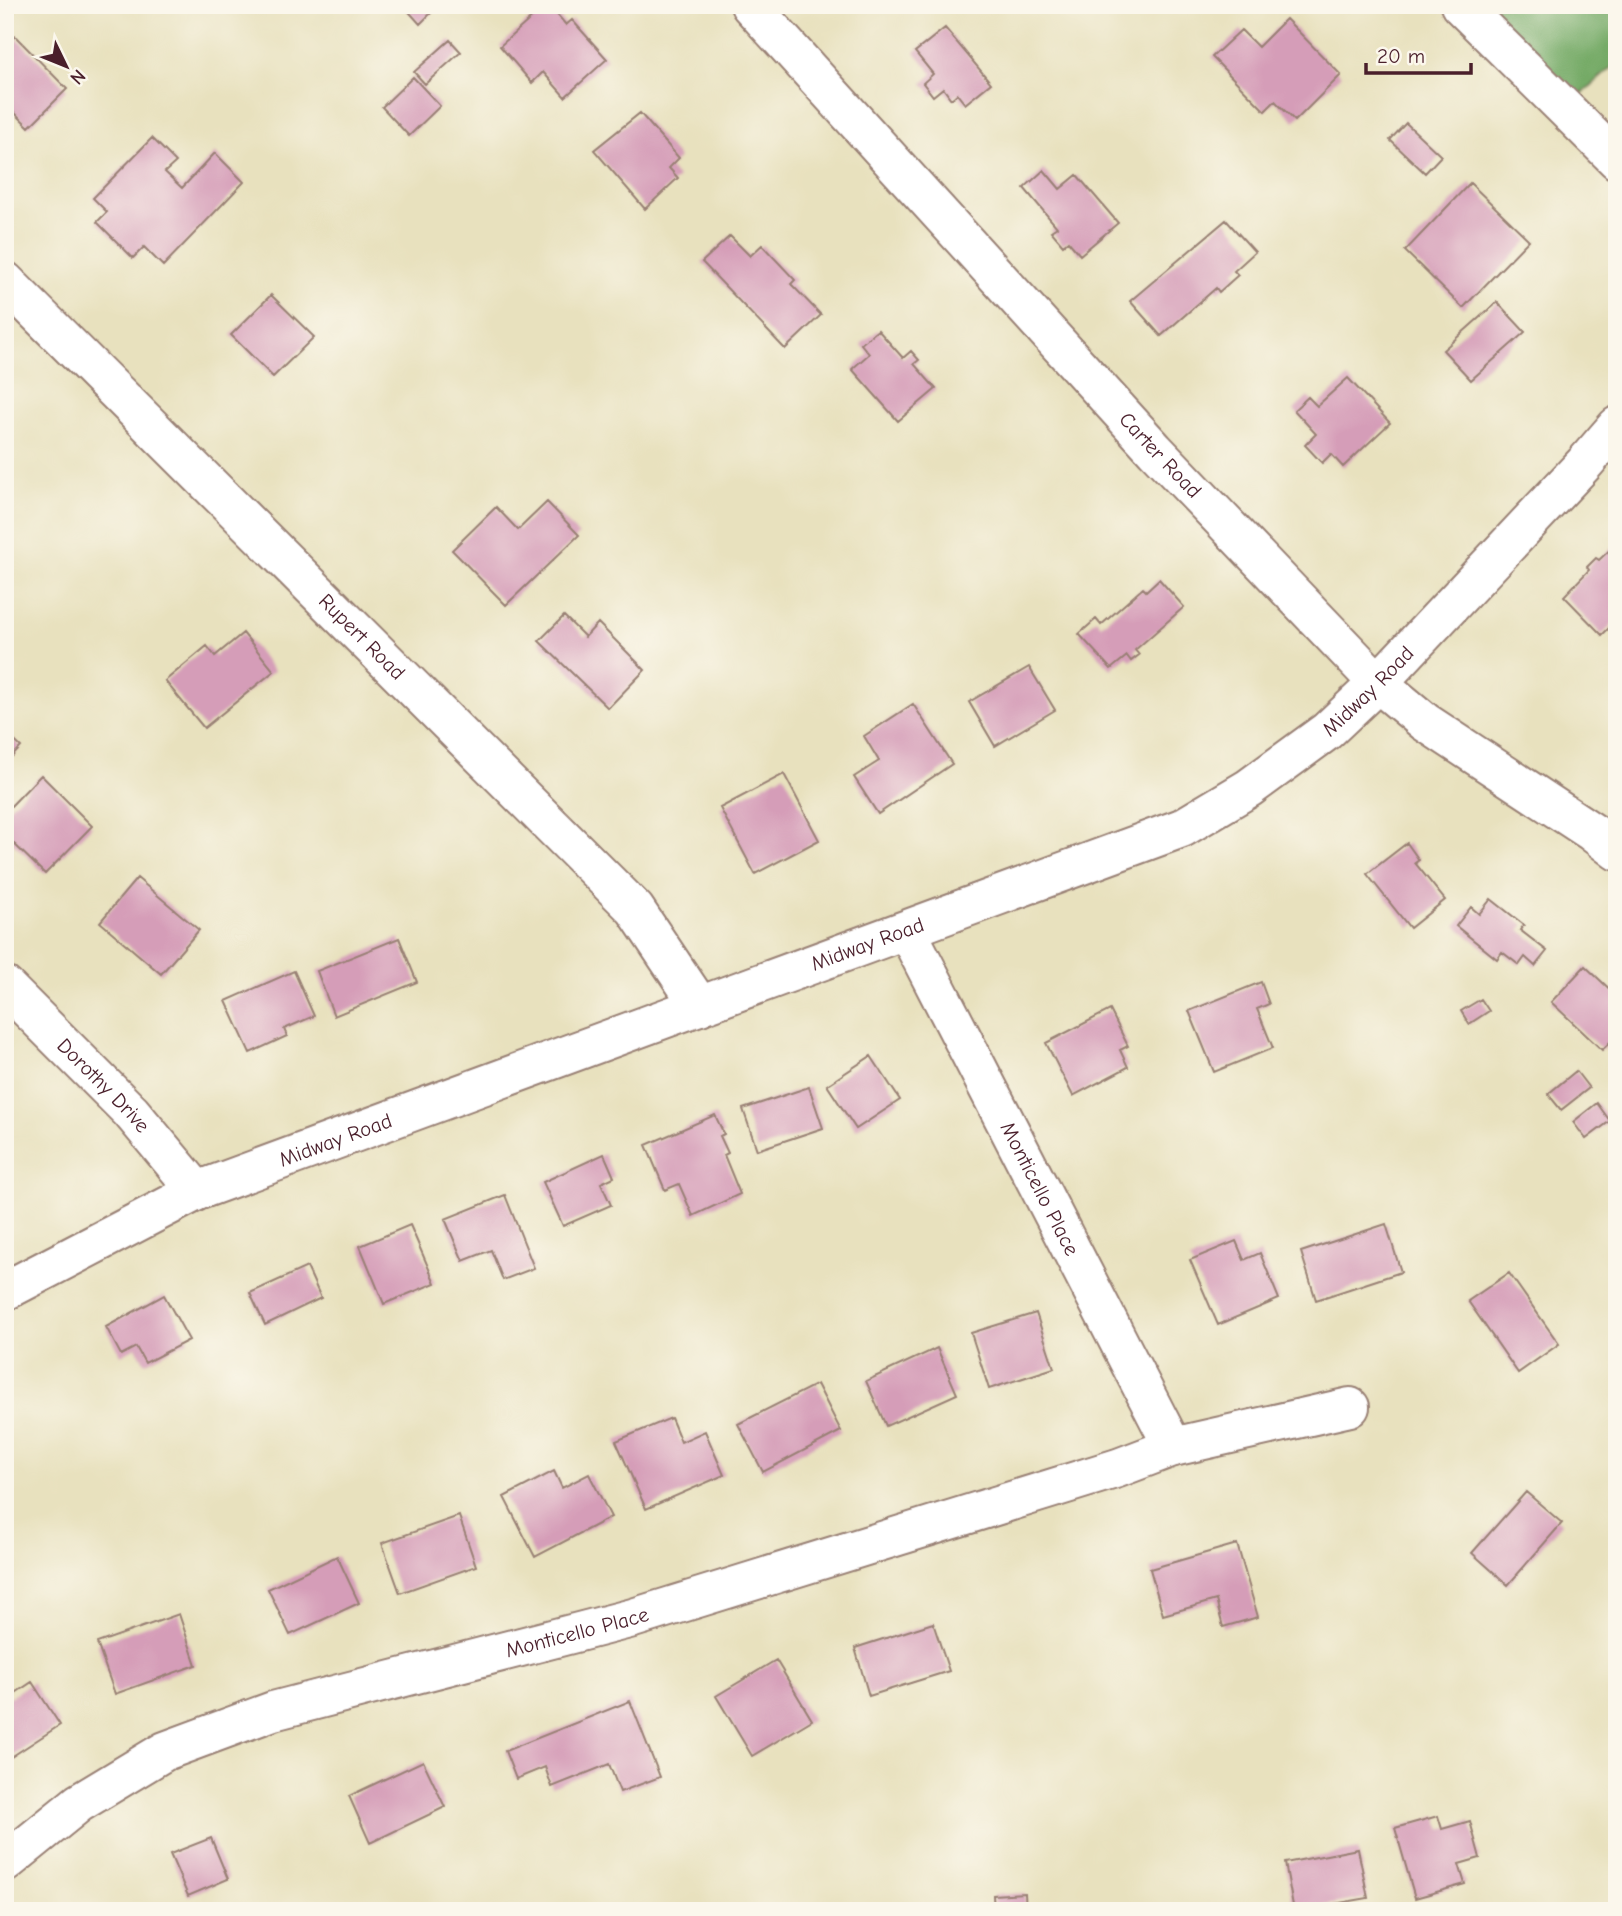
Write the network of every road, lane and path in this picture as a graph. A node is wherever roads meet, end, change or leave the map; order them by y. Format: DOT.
graph roads {
  1 [pos="750,5"];
  2 [pos="1460,5"];
  3 [pos="1617,160"];
  4 [pos="5,281"];
  5 [pos="1617,426"];
  6 [pos="1378,683"];
  7 [pos="1617,851"];
  8 [pos="907,931"];
  9 [pos="5,986"];
  10 [pos="700,1006"];
  11 [pos="197,1191"];
  12 [pos="5,1291"];
  13 [pos="1350,1407"];
  14 [pos="1173,1447"];
  15 [pos="5,1863"];
  1 -- 6 [label="street, Carter Road"];
  2 -- 3 [label="street"];
  4 -- 10 [label="street, Rupert Road"];
  5 -- 6 [label="street, Midway Road"];
  6 -- 7 [label="street, Carter Road"];
  6 -- 8 [label="street, Midway Road"];
  8 -- 10 [label="street, Midway Road"];
  8 -- 14 [label="street, Monticello Place"];
  9 -- 11 [label="street, Dorothy Drive"];
  10 -- 11 [label="street, Midway Road"];
  11 -- 12 [label="street, Midway Road"];
  13 -- 14 [label="street, Monticello Place"];
  14 -- 15 [label="street, Monticello Place"];
}
